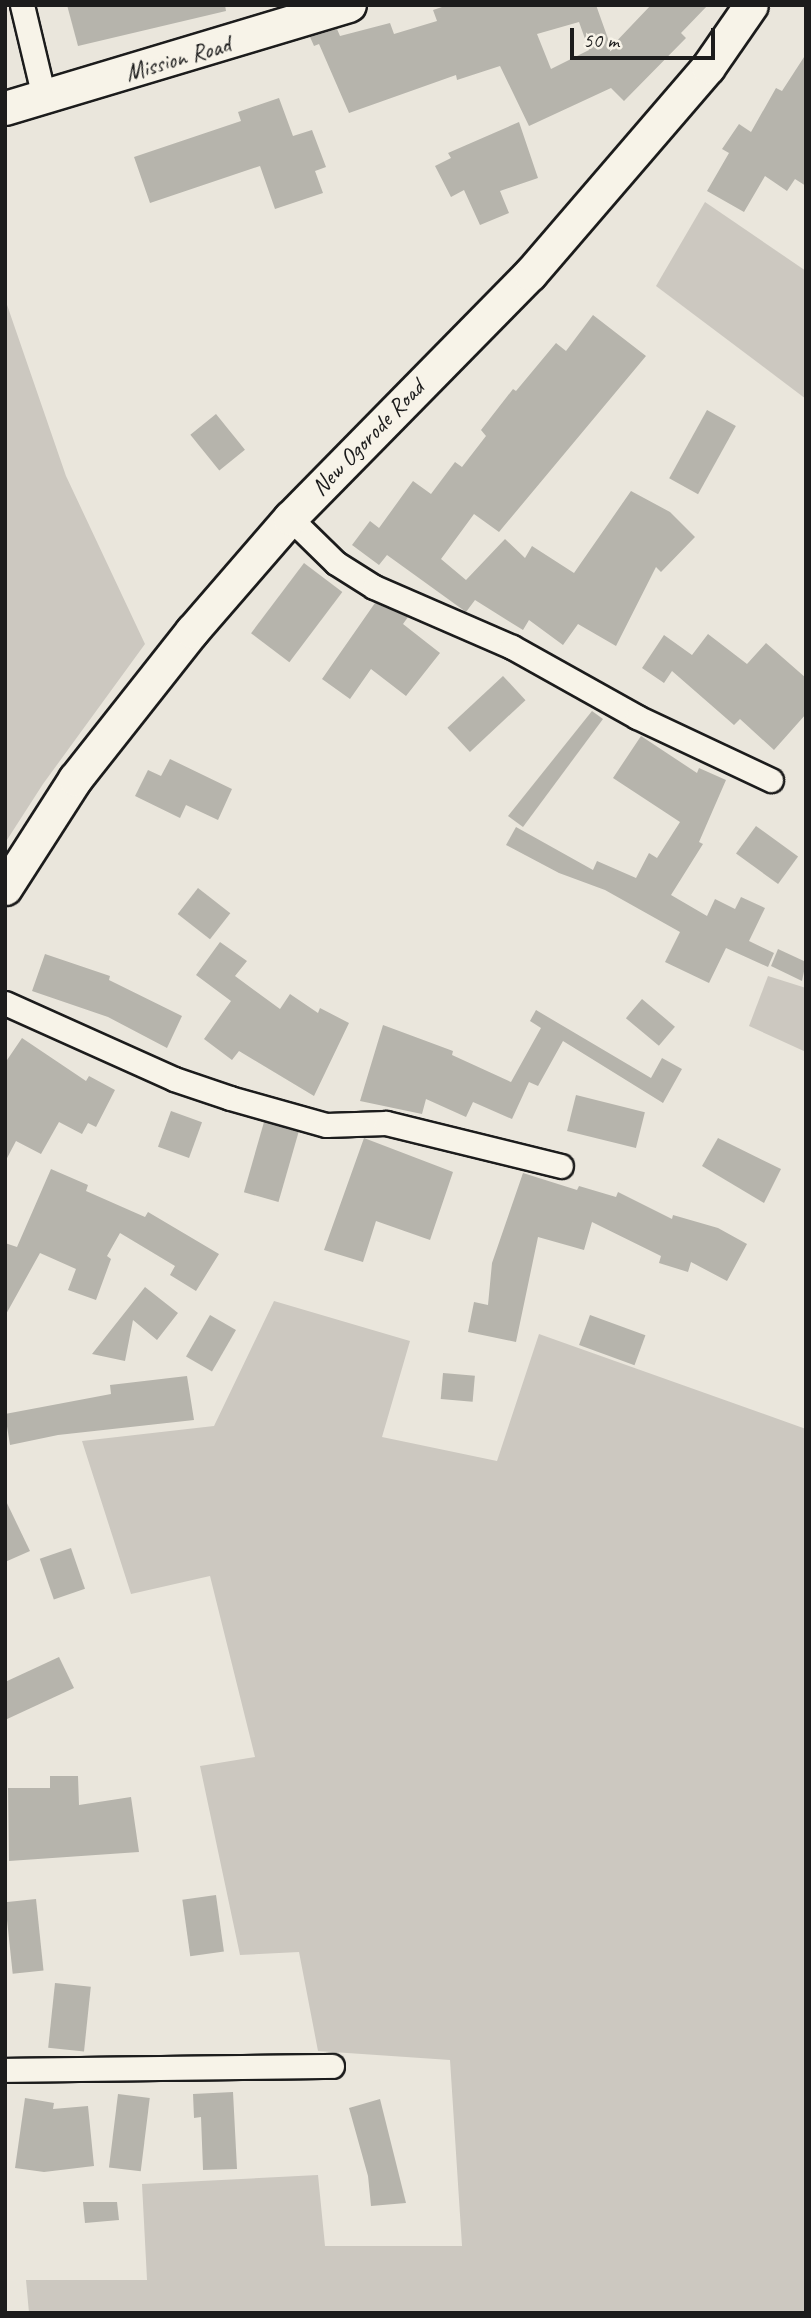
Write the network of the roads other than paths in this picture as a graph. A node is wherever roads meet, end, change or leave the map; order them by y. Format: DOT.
graph roads {
  1 [pos="22,5"];
  2 [pos="349,5"];
  3 [pos="751,5"];
  4 [pos="44,97"];
  5 [pos="5,108"];
  6 [pos="290,518"];
  7 [pos="771,780"];
  8 [pos="5,888"];
  9 [pos="5,1003"];
  10 [pos="561,1166"];
  11 [pos="332,2066"];
  12 [pos="5,2070"];
  1 -- 4 [label="street"];
  2 -- 4 [label="street, Mission Road"];
  3 -- 6 [label="street, New Ogorode Road"];
  4 -- 5 [label="street, Mission Road"];
  6 -- 7 [label="street"];
  6 -- 8 [label="street, New Ogorode Road"];
  9 -- 10 [label="street"];
  11 -- 12 [label="street"];
}
